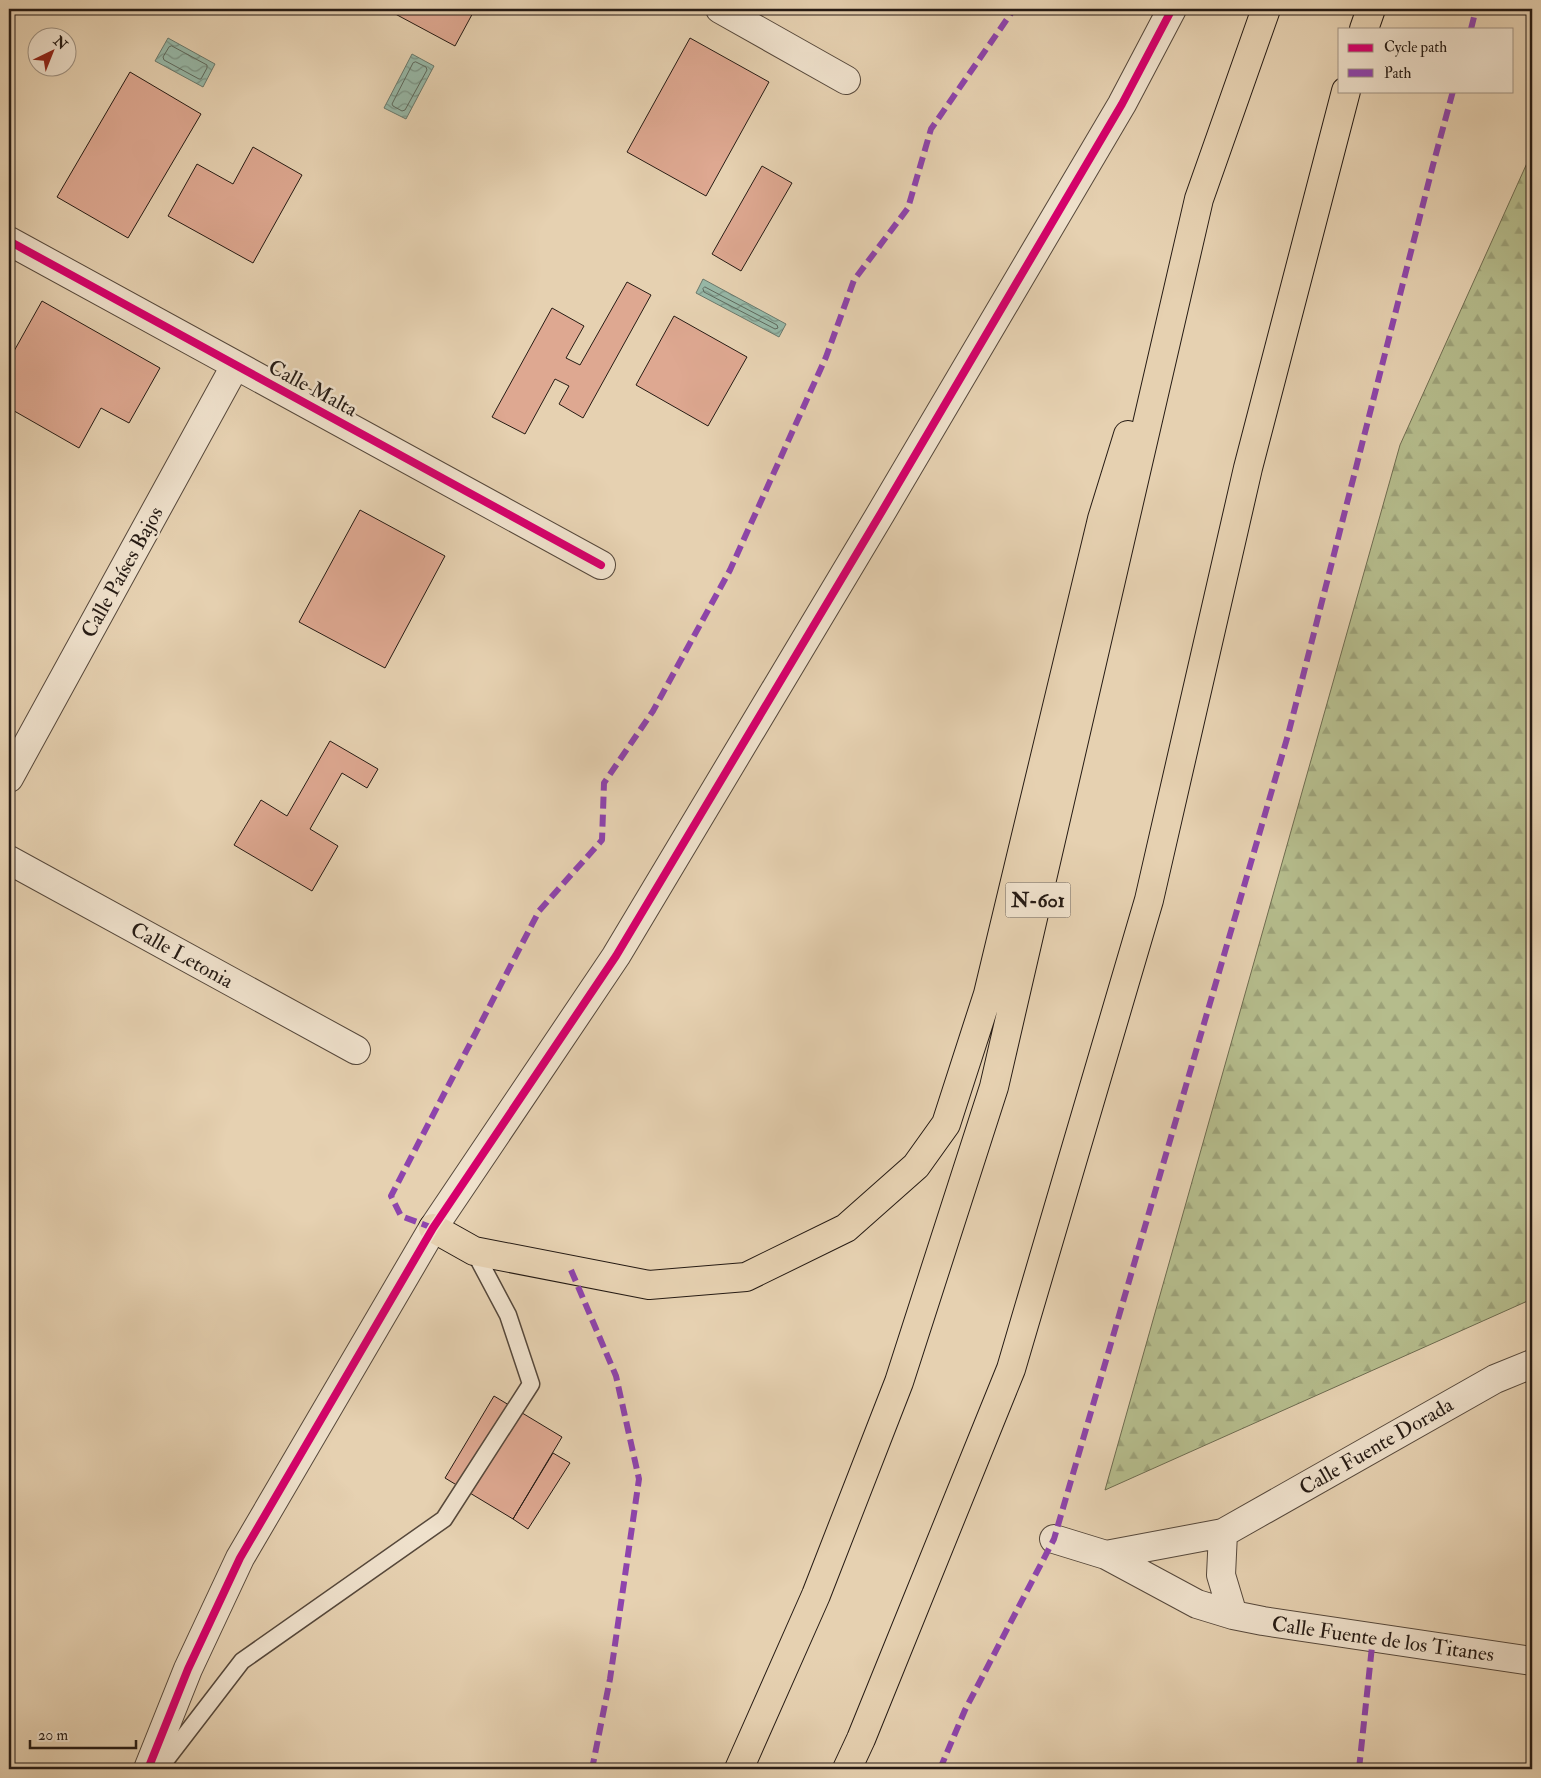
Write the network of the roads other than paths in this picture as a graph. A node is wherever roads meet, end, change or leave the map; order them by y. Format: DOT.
graph roads {
  1 [pos="720,9"];
  2 [pos="1172,9"];
  3 [pos="1266,9"];
  4 [pos="1371,9"];
  5 [pos="1364,28"];
  6 [pos="846,80"];
  7 [pos="1346,92"];
  8 [pos="1199,199"];
  9 [pos="9,241"];
  10 [pos="235,366"];
  11 [pos="601,565"];
  12 [pos="9,778"];
  13 [pos="9,860"];
  14 [pos="356,1050"];
  15 [pos="433,1228"];
  16 [pos="474,1251"];
  17 [pos="1532,1364"];
  18 [pos="1223,1533"];
  19 [pos="1054,1539"];
  20 [pos="1106,1555"];
  21 [pos="1233,1615"];
  22 [pos="1532,1660"];
  23 [pos="148,1769"];
  24 [pos="159,1769"];
  25 [pos="739,1769"];
  26 [pos="847,1769"];
  1 -- 6 [label="street"];
  2 -- 15 [label="street"];
  3 -- 8 [label="highway, N-601"];
  4 -- 5 [label="highway"];
  7 -- 26 [label="highway"];
  8 -- 16 [label="highway"];
  8 -- 25 [label="highway, N-601"];
  9 -- 10 [label="street, Calle Malta"];
  10 -- 11 [label="street, Calle Malta"];
  10 -- 12 [label="street, Calle Países Bajos"];
  13 -- 14 [label="street, Calle Letonia"];
  15 -- 16 [label="highway"];
  15 -- 23 [label="street"];
  16 -- 24 [label="lane"];
  17 -- 18 [label="street, Calle Fuente Dorada"];
  18 -- 20 [label="street, Calle Fuente Dorada"];
  18 -- 21 [label="street"];
  19 -- 20 [label="street, Calle Fuente de los Titanes"];
  20 -- 21 [label="street, Calle Fuente de los Titanes"];
  21 -- 22 [label="street, Calle Fuente de los Titanes"];
}
